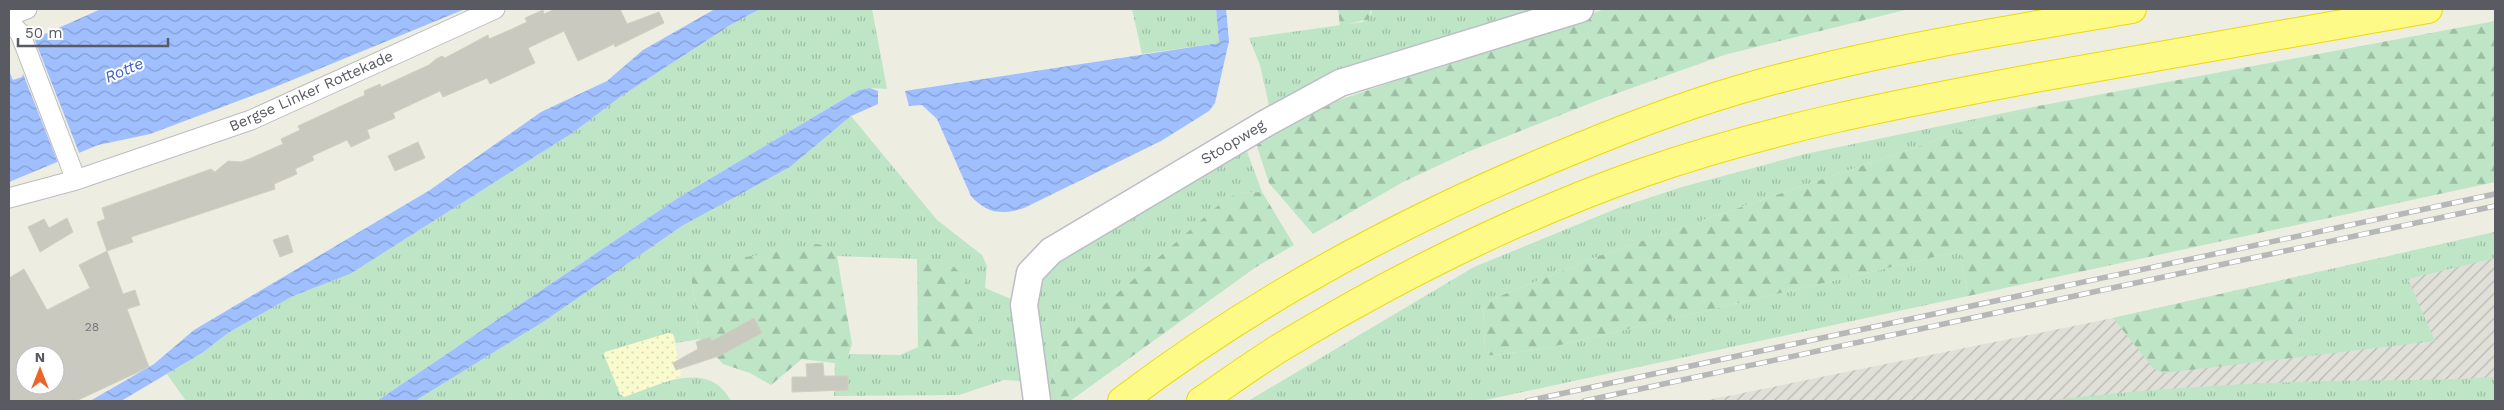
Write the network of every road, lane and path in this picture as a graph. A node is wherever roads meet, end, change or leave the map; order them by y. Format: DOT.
graph roads {
  1 [pos="27,9"];
  2 [pos="495,9"];
  3 [pos="1580,9"];
  4 [pos="2132,9"];
  5 [pos="2428,9"];
  6 [pos="9,16"];
  7 [pos="14,28"];
  8 [pos="76,180"];
  9 [pos="9,198"];
  10 [pos="1037,401"];
  11 [pos="1122,401"];
  12 [pos="1202,401"];
  1 -- 6 [label="street"];
  2 -- 8 [label="street, Bergse Linker Rottekade"];
  3 -- 10 [label="street, Stoopweg"];
  4 -- 11 [label="highway"];
  5 -- 12 [label="highway"];
  7 -- 8 [label="street"];
  8 -- 9 [label="street, Bergse Linker Rottekade"];
}
